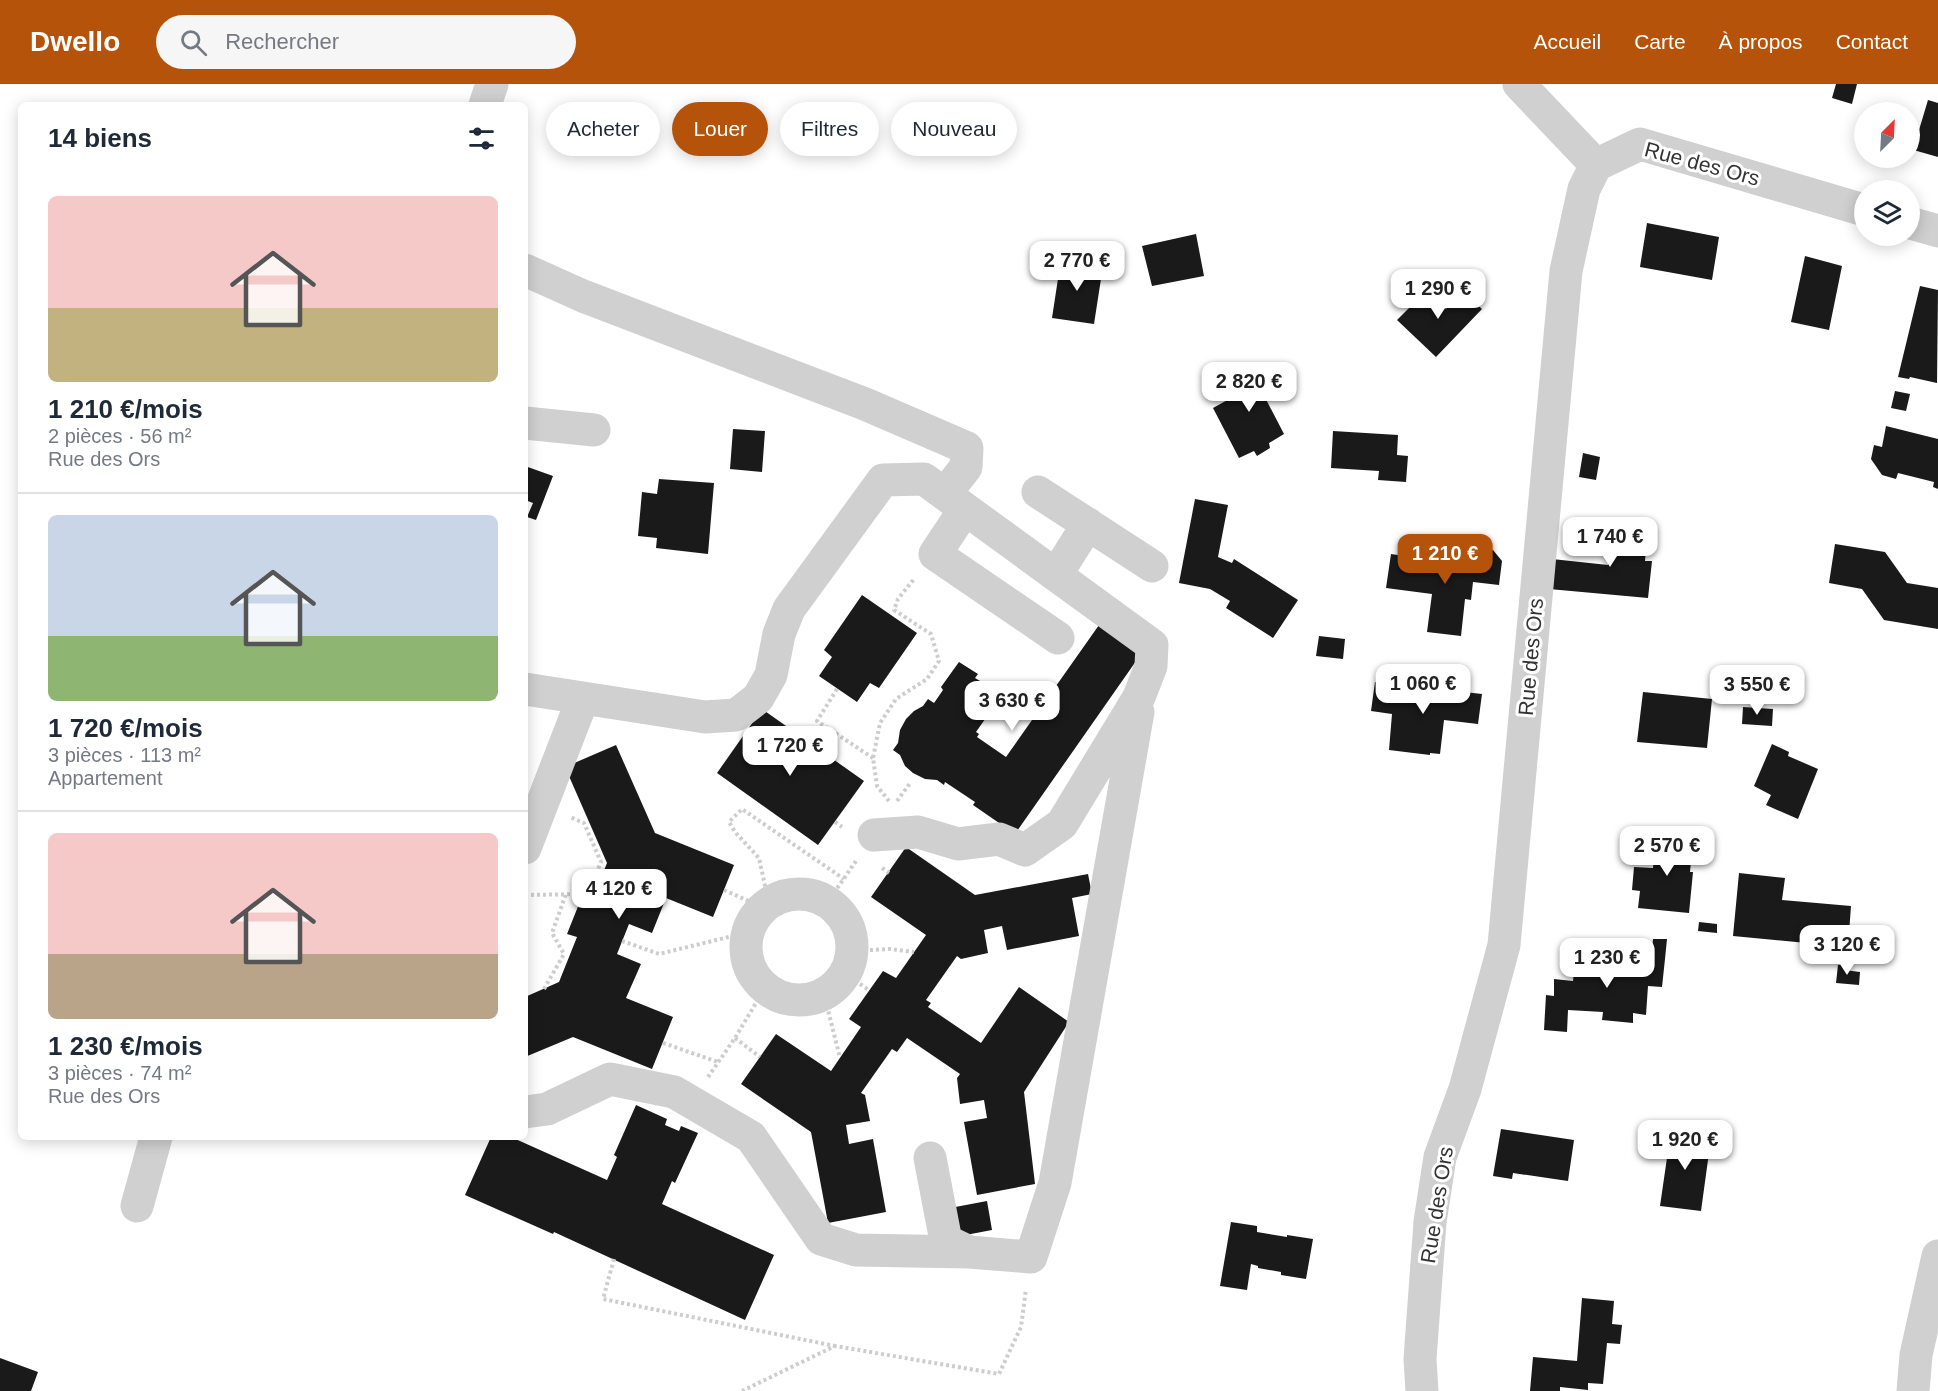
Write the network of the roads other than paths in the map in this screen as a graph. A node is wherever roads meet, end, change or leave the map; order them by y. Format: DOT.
graph roads {
  1 [pos="492,84"];
  2 [pos="1519,84"];
  3 [pos="486,102"];
  4 [pos="1596,165"];
  5 [pos="1854,207"];
  6 [pos="1920,226"];
  7 [pos="1938,231"];
  8 [pos="528,271"];
  9 [pos="528,423"];
  10 [pos="594,430"];
  11 [pos="1038,492"];
  12 [pos="955,502"];
  13 [pos="1088,525"];
  14 [pos="1152,566"];
  15 [pos="1056,575"];
  16 [pos="1058,638"];
  17 [pos="1143,686"];
  18 [pos="528,689"];
  19 [pos="583,698"];
  20 [pos="874,835"];
  21 [pos="528,840"];
  22 [pos="765,988"];
  23 [pos="528,1112"];
  24 [pos="155,1140"];
  25 [pos="930,1158"];
  26 [pos="137,1206"];
  27 [pos="969,1252"];
  28 [pos="1938,1256"];
  29 [pos="1422,1391"];
  30 [pos="1913,1391"];
  1 -- 3 [label="street"];
  2 -- 4 [label="street"];
  4 -- 5 [label="street, Rue des Ors"];
  4 -- 29 [label="street, Rue des Ors"];
  6 -- 7 [label="street"];
  8 -- 12 [label="street"];
  9 -- 10 [label="street"];
  11 -- 13 [label="street"];
  12 -- 15 [label="street"];
  12 -- 16 [label="street"];
  12 -- 19 [label="street"];
  13 -- 14 [label="street"];
  13 -- 15 [label="street"];
  15 -- 17 [label="street"];
  17 -- 20 [label="street"];
  17 -- 27 [label="street"];
  18 -- 19 [label="street"];
  19 -- 21 [label="street"];
  22 -- 22 [label="street"];
  23 -- 27 [label="street"];
  24 -- 26 [label="street"];
  25 -- 27 [label="street"];
  28 -- 30 [label="street"];
}
